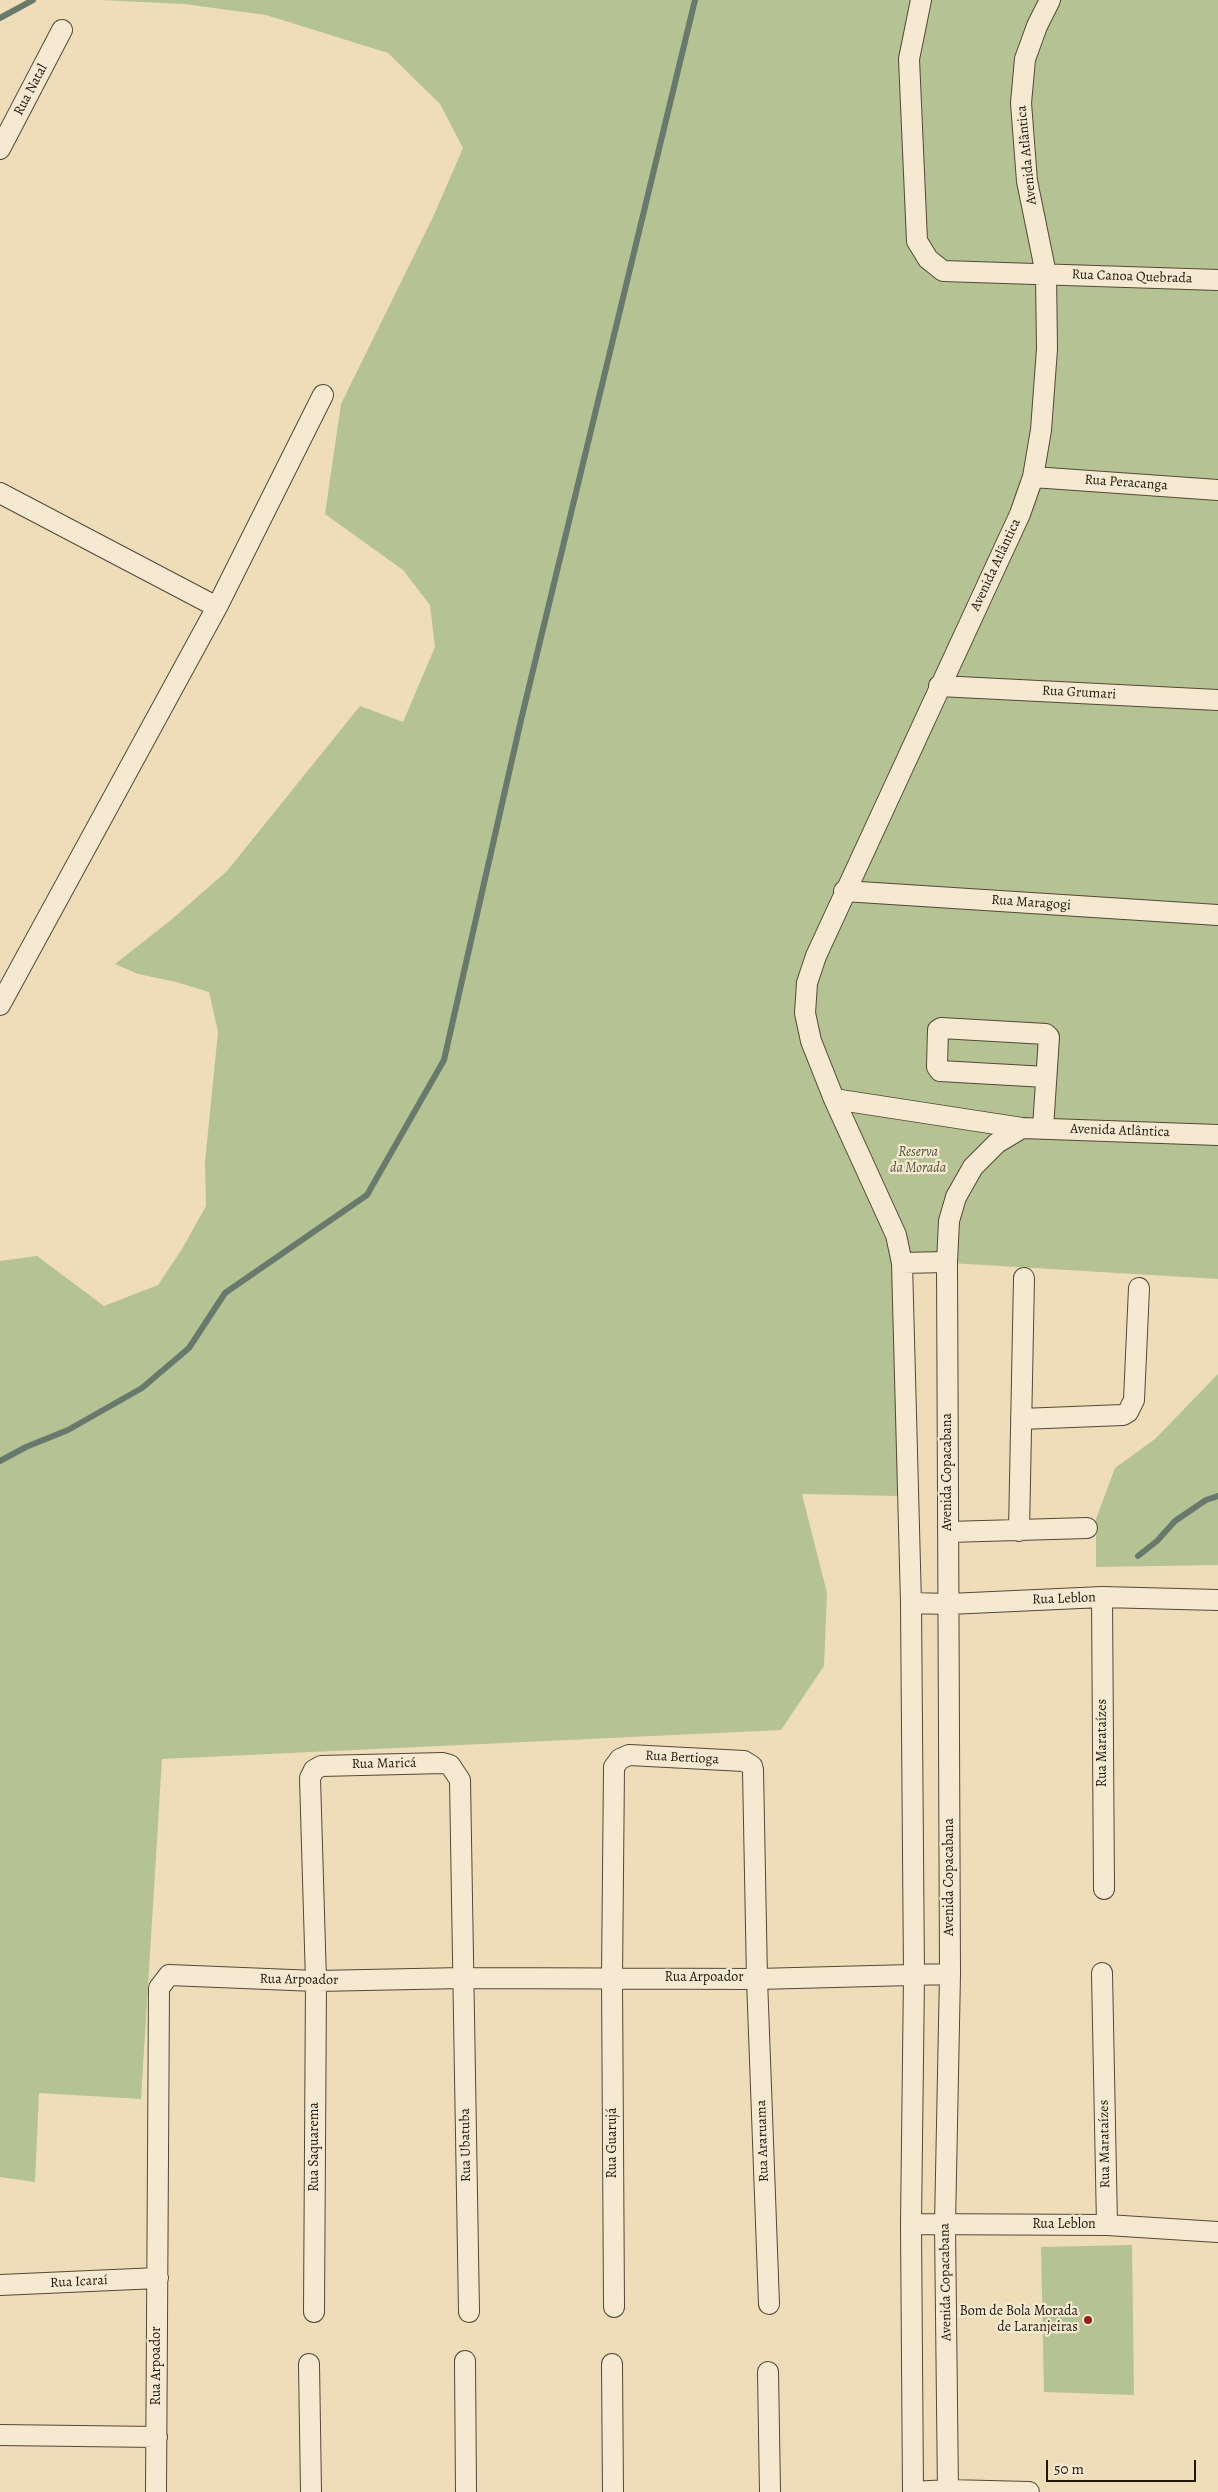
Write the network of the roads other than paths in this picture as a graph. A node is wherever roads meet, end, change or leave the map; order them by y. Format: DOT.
graph roads {
  1 [pos="921,0"];
  2 [pos="1050,0"];
  3 [pos="62,30"];
  4 [pos="0,149"];
  5 [pos="1046,274"];
  6 [pos="1218,280"];
  7 [pos="323,395"];
  8 [pos="1033,476"];
  9 [pos="1218,490"];
  10 [pos="0,493"];
  11 [pos="217,607"];
  12 [pos="940,686"];
  13 [pos="1218,700"];
  14 [pos="844,892"];
  15 [pos="1218,915"];
  16 [pos="0,1005"];
  17 [pos="1046,1077"];
  18 [pos="834,1099"];
  19 [pos="1022,1128"];
  20 [pos="1044,1128"];
  21 [pos="1218,1135"];
  22 [pos="947,1262"];
  23 [pos="902,1263"];
  24 [pos="1024,1278"];
  25 [pos="1139,1288"];
  26 [pos="1021,1418"];
  27 [pos="1087,1528"];
  28 [pos="1019,1531"];
  29 [pos="948,1532"];
  30 [pos="1102,1597"];
  31 [pos="1218,1600"];
  32 [pos="911,1603"];
  33 [pos="949,1604"];
  34 [pos="1104,1889"];
  35 [pos="1102,1973"];
  36 [pos="950,1974"];
  37 [pos="914,1976"];
  38 [pos="463,1978"];
  39 [pos="612,1978"];
  40 [pos="757,1978"];
  41 [pos="316,1981"];
  42 [pos="910,2224"];
  43 [pos="945,2225"];
  44 [pos="1107,2225"];
  45 [pos="1218,2232"];
  46 [pos="158,2278"];
  47 [pos="0,2285"];
  48 [pos="769,2304"];
  49 [pos="614,2307"];
  50 [pos="314,2312"];
  51 [pos="469,2312"];
  52 [pos="466,2361"];
  53 [pos="309,2364"];
  54 [pos="612,2364"];
  55 [pos="768,2372"];
  56 [pos="0,2435"];
  57 [pos="157,2437"];
  58 [pos="948,2491"];
  59 [pos="156,2492"];
  60 [pos="311,2492"];
  61 [pos="466,2492"];
  62 [pos="613,2492"];
  63 [pos="770,2492"];
  64 [pos="913,2492"];
  65 [pos="1029,2492"];
  1 -- 5 [label="street, Rua Canoa Quebrada"];
  2 -- 5 [label="street, Avenida Atlântica"];
  3 -- 4 [label="street, Rua Natal"];
  5 -- 6 [label="street, Rua Canoa Quebrada"];
  5 -- 8 [label="street, Avenida Atlântica"];
  7 -- 11 [label="street"];
  8 -- 9 [label="street, Rua Peracanga"];
  8 -- 12 [label="street, Avenida Atlântica"];
  10 -- 11 [label="street"];
  11 -- 16 [label="street"];
  12 -- 13 [label="street, Rua Grumari"];
  12 -- 14 [label="street, Avenida Atlântica"];
  14 -- 15 [label="street, Rua Maragogi"];
  14 -- 18 [label="street, Avenida Atlântica"];
  17 -- 17 [label="street"];
  17 -- 20 [label="street"];
  18 -- 19 [label="street, Avenida Atlântica"];
  18 -- 23 [label="street, Avenida Atlântica"];
  19 -- 20 [label="street, Avenida Atlântica"];
  19 -- 22 [label="street"];
  20 -- 21 [label="street, Avenida Atlântica"];
  22 -- 23 [label="street"];
  22 -- 29 [label="street, Avenida Copacabana"];
  23 -- 32 [label="street"];
  24 -- 26 [label="street"];
  25 -- 26 [label="street"];
  26 -- 28 [label="street"];
  27 -- 28 [label="street"];
  28 -- 29 [label="street"];
  29 -- 33 [label="street, Avenida Copacabana"];
  30 -- 31 [label="street, Rua Leblon"];
  30 -- 33 [label="street, Rua Leblon"];
  30 -- 34 [label="street, Rua Marataízes"];
  32 -- 33 [label="street, Rua Leblon"];
  32 -- 37 [label="street"];
  33 -- 36 [label="street, Avenida Copacabana"];
  35 -- 44 [label="street, Rua Marataízes"];
  36 -- 37 [label="street, Rua Arpoador"];
  36 -- 43 [label="street, Avenida Copacabana"];
  37 -- 40 [label="street, Rua Arpoador"];
  37 -- 42 [label="street"];
  38 -- 39 [label="street, Rua Arpoador"];
  38 -- 41 [label="street, Rua Arpoador"];
  38 -- 41 [label="street, Rua Maricá"];
  38 -- 51 [label="street, Rua Ubatuba"];
  39 -- 40 [label="street, Rua Arpoador"];
  39 -- 40 [label="street, Rua Bertioga"];
  39 -- 49 [label="street, Rua Guarujá"];
  40 -- 48 [label="street, Rua Araruama"];
  41 -- 46 [label="street, Rua Arpoador"];
  41 -- 50 [label="street, Rua Saquarema"];
  42 -- 43 [label="street, Rua Leblon"];
  42 -- 64 [label="street"];
  43 -- 44 [label="street, Rua Leblon"];
  43 -- 58 [label="street, Avenida Copacabana"];
  44 -- 45 [label="street, Rua Leblon"];
  46 -- 47 [label="street, Rua Icaraí"];
  46 -- 57 [label="street, Rua Arpoador"];
  52 -- 61 [label="street"];
  53 -- 60 [label="street"];
  54 -- 62 [label="street"];
  55 -- 63 [label="street"];
  56 -- 57 [label="street"];
  57 -- 59 [label="street, Rua Arpoador"];
  58 -- 64 [label="street"];
  58 -- 65 [label="street"];
}
